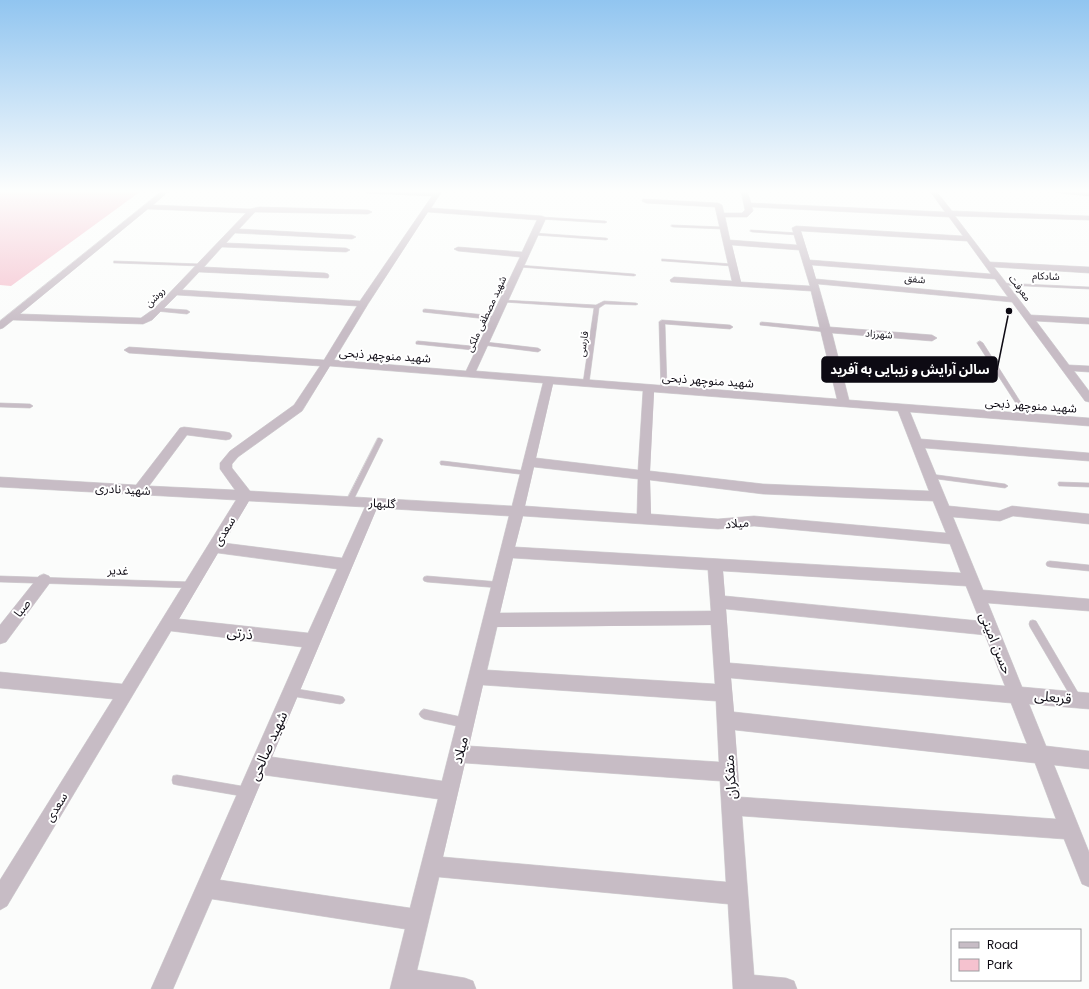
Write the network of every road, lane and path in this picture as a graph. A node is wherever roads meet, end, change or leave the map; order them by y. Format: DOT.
graph roads {
  1 [pos="109,237"];
  2 [pos="227,237"];
  3 [pos="408,237"];
  4 [pos="533,237"];
  5 [pos="580,237"];
  6 [pos="726,237"];
  7 [pos="799,237"];
  8 [pos="929,237"];
  9 [pos="606,239"];
  10 [pos="969,239"];
  11 [pos="727,242"];
  12 [pos="220,245"];
  13 [pos="458,248"];
  14 [pos="802,248"];
  15 [pos="346,250"];
  16 [pos="525,255"];
  17 [pos="664,260"];
  18 [pos="116,262"];
  19 [pos="807,262"];
  20 [pos="988,264"];
  21 [pos="732,265"];
  22 [pos="520,266"];
  23 [pos="199,267"];
  24 [pos="1089,270"];
  25 [pos="634,275"];
  26 [pos="325,276"];
  27 [pos="674,280"];
  28 [pos="1000,280"];
  29 [pos="736,284"];
  30 [pos="814,285"];
  31 [pos="1089,288"];
  32 [pos="176,292"];
  33 [pos="1015,300"];
  34 [pos="504,301"];
  35 [pos="363,304"];
  36 [pos="636,304"];
  37 [pos="597,307"];
  38 [pos="158,310"];
  39 [pos="425,311"];
  40 [pos="186,312"];
  41 [pos="11,317"];
  42 [pos="496,318"];
  43 [pos="1029,318"];
  44 [pos="1089,321"];
  45 [pos="762,324"];
  46 [pos="0,326"];
  47 [pos="730,327"];
  48 [pos="826,330"];
  49 [pos="932,338"];
  50 [pos="418,343"];
  51 [pos="980,343"];
  52 [pos="483,346"];
  53 [pos="129,350"];
  54 [pos="538,350"];
  55 [pos="326,363"];
  56 [pos="1066,368"];
  57 [pos="1089,369"];
  58 [pos="470,374"];
  59 [pos="549,380"];
  60 [pos="586,383"];
  61 [pos="649,388"];
  62 [pos="664,390"];
  63 [pos="1089,399"];
  64 [pos="844,403"];
  65 [pos="0,405"];
  66 [pos="30,406"];
  67 [pos="903,408"];
  68 [pos="1028,418"];
  69 [pos="1089,422"];
  70 [pos="226,436"];
  71 [pos="380,440"];
  72 [pos="917,443"];
  73 [pos="1089,457"];
  74 [pos="443,462"];
  75 [pos="528,468"];
  76 [pos="644,475"];
  77 [pos="930,476"];
  78 [pos="0,482"];
  79 [pos="1061,484"];
  80 [pos="1089,485"];
  81 [pos="1005,486"];
  82 [pos="139,490"];
  83 [pos="246,495"];
  84 [pos="938,496"];
  85 [pos="350,502"];
  86 [pos="373,503"];
  87 [pos="518,511"];
  88 [pos="944,511"];
  89 [pos="644,519"];
  90 [pos="1089,519"];
  91 [pos="955,539"];
  92 [pos="215,547"];
  93 [pos="508,552"];
  94 [pos="347,564"];
  95 [pos="1050,564"];
  96 [pos="715,565"];
  97 [pos="1089,568"];
  98 [pos="0,579"];
  99 [pos="427,579"];
  100 [pos="44,580"];
  101 [pos="972,580"];
  102 [pos="192,585"];
  103 [pos="500,585"];
  104 [pos="978,596"];
  105 [pos="1089,605"];
  106 [pos="718,610"];
  107 [pos="491,620"];
  108 [pos="167,624"];
  109 [pos="1033,624"];
  110 [pos="990,629"];
  111 [pos="0,637"];
  112 [pos="313,641"];
  113 [pos="722,670"];
  114 [pos="477,677"];
  115 [pos="0,680"];
  116 [pos="126,692"];
  117 [pos="291,692"];
  118 [pos="724,693"];
  119 [pos="1016,694"];
  120 [pos="340,700"];
  121 [pos="1083,700"];
  122 [pos="424,714"];
  123 [pos="726,720"];
  124 [pos="466,723"];
  125 [pos="459,754"];
  126 [pos="1041,755"];
  127 [pos="1089,760"];
  128 [pos="260,765"];
  129 [pos="729,772"];
  130 [pos="177,780"];
  131 [pos="450,791"];
  132 [pos="248,792"];
  133 [pos="732,806"];
  134 [pos="1070,830"];
  135 [pos="431,866"];
  136 [pos="1089,877"];
  137 [pos="206,888"];
  138 [pos="738,894"];
  139 [pos="0,899"];
  140 [pos="418,920"];
  141 [pos="402,984"];
  142 [pos="744,987"];
  143 [pos="162,989"];
  144 [pos="465,989"];
  145 [pos="786,989"];
  1 -- 41 [label="street"];
  2 -- 12 [label="street, روشن"];
  3 -- 35 [label="street"];
  4 -- 16 [label="street, شهید مصطفی ملکی"];
  5 -- 9 [label="lane"];
  6 -- 11 [label="street"];
  7 -- 14 [label="street"];
  8 -- 10 [label="street"];
  10 -- 20 [label="street, معرفت"];
  11 -- 14 [label="street"];
  11 -- 21 [label="street"];
  12 -- 15 [label="street"];
  12 -- 23 [label="street, روشن"];
  13 -- 16 [label="street"];
  14 -- 19 [label="street"];
  16 -- 22 [label="street, شهید مصطفی ملکی"];
  17 -- 21 [label="lane"];
  18 -- 23 [label="lane"];
  19 -- 28 [label="street"];
  19 -- 30 [label="street"];
  20 -- 24 [label="street"];
  20 -- 28 [label="street, معرفت"];
  21 -- 29 [label="street"];
  22 -- 25 [label="lane"];
  22 -- 34 [label="street, شهید مصطفی ملکی"];
  23 -- 26 [label="street"];
  23 -- 32 [label="street, روشن"];
  27 -- 29 [label="street, شفق"];
  28 -- 31 [label="lane, شادکام"];
  28 -- 33 [label="street, معرفت"];
  29 -- 30 [label="street, شفق"];
  30 -- 33 [label="street, شفق"];
  30 -- 48 [label="street"];
  32 -- 35 [label="street"];
  32 -- 38 [label="street, روشن"];
  33 -- 43 [label="street, معرفت"];
  34 -- 37 [label="lane"];
  34 -- 42 [label="street, شهید مصطفی ملکی"];
  35 -- 55 [label="street"];
  36 -- 37 [label="lane"];
  37 -- 60 [label="lane, فارسی"];
  38 -- 40 [label="lane"];
  38 -- 41 [label="street, روشن"];
  39 -- 42 [label="lane"];
  41 -- 46 [label="street"];
  42 -- 52 [label="street, شهید مصطفی ملکی"];
  43 -- 44 [label="street"];
  43 -- 56 [label="street, معرفت"];
  45 -- 48 [label="lane"];
  47 -- 62 [label="lane"];
  48 -- 49 [label="street, شهرزاد"];
  48 -- 64 [label="street"];
  50 -- 52 [label="lane"];
  51 -- 68 [label="lane"];
  52 -- 54 [label="lane"];
  52 -- 58 [label="street, شهید مصطفی ملکی"];
  53 -- 55 [label="street, شهید منوچهر ذبحی"];
  55 -- 58 [label="street, شهید منوچهر ذبحی"];
  55 -- 83 [label="street"];
  56 -- 57 [label="street"];
  56 -- 63 [label="street, معرفت"];
  58 -- 59 [label="street, شهید منوچهر ذبحی"];
  59 -- 60 [label="street, شهید منوچهر ذبحی"];
  59 -- 75 [label="street, میلاد"];
  60 -- 61 [label="street, شهید منوچهر ذبحی"];
  61 -- 62 [label="street, شهید منوچهر ذبحی"];
  61 -- 76 [label="street"];
  62 -- 64 [label="street, شهید منوچهر ذبحی"];
  64 -- 67 [label="street, شهید منوچهر ذبحی"];
  65 -- 66 [label="lane"];
  67 -- 68 [label="street, شهید منوچهر ذبحی"];
  67 -- 72 [label="street, حسن امینی"];
  68 -- 69 [label="street, شهید منوچهر ذبحی"];
  70 -- 82 [label="street"];
  71 -- 85 [label="lane"];
  72 -- 73 [label="street"];
  72 -- 77 [label="street, حسن امینی"];
  74 -- 75 [label="lane"];
  75 -- 76 [label="street"];
  75 -- 87 [label="street, میلاد"];
  76 -- 84 [label="street"];
  76 -- 89 [label="street"];
  77 -- 81 [label="lane"];
  77 -- 84 [label="street, حسن امینی"];
  78 -- 82 [label="street, شهید نادری"];
  79 -- 80 [label="lane"];
  82 -- 83 [label="street, شهید نادری"];
  83 -- 85 [label="street, گلبهار"];
  83 -- 92 [label="street, سعدی"];
  84 -- 88 [label="street, حسن امینی"];
  85 -- 86 [label="street, گلبهار"];
  86 -- 87 [label="street, گلبهار"];
  86 -- 94 [label="street, شهید صالحی"];
  87 -- 89 [label="street, میلاد"];
  87 -- 93 [label="street, میلاد"];
  88 -- 90 [label="street"];
  88 -- 91 [label="street, حسن امینی"];
  89 -- 91 [label="street, میلاد"];
  91 -- 101 [label="street, حسن امینی"];
  92 -- 94 [label="street"];
  92 -- 102 [label="street, سعدی"];
  93 -- 96 [label="street"];
  93 -- 103 [label="street, میلاد"];
  94 -- 112 [label="street, شهید صالحی"];
  95 -- 97 [label="lane"];
  96 -- 101 [label="street"];
  96 -- 106 [label="street, متفکران"];
  98 -- 100 [label="lane, غدیر"];
  99 -- 103 [label="lane"];
  100 -- 102 [label="lane, غدیر"];
  100 -- 111 [label="street, صبا"];
  101 -- 104 [label="street, حسن امینی"];
  102 -- 108 [label="street, سعدی"];
  103 -- 107 [label="street, میلاد"];
  104 -- 105 [label="street"];
  104 -- 110 [label="street, حسن امینی"];
  106 -- 107 [label="street"];
  106 -- 110 [label="street"];
  106 -- 113 [label="street, متفکران"];
  107 -- 114 [label="street, میلاد"];
  108 -- 112 [label="street, ذرتی"];
  108 -- 116 [label="street, سعدی"];
  109 -- 121 [label="lane"];
  110 -- 119 [label="street, حسن امینی"];
  112 -- 117 [label="street, شهید صالحی"];
  113 -- 118 [label="street, متفکران"];
  113 -- 119 [label="street, قربعلی"];
  114 -- 118 [label="street"];
  114 -- 124 [label="street, میلاد"];
  115 -- 116 [label="street"];
  116 -- 139 [label="street, سعدی"];
  117 -- 120 [label="lane"];
  117 -- 128 [label="street, شهید صالحی"];
  118 -- 123 [label="street, متفکران"];
  119 -- 121 [label="street, قربعلی"];
  119 -- 126 [label="street, حسن امینی"];
  122 -- 124 [label="lane"];
  123 -- 126 [label="street"];
  123 -- 129 [label="street, متفکران"];
  124 -- 125 [label="street, میلاد"];
  125 -- 129 [label="street"];
  125 -- 131 [label="street, میلاد"];
  126 -- 127 [label="street"];
  126 -- 134 [label="street, حسن امینی"];
  128 -- 131 [label="street"];
  128 -- 132 [label="street, شهید صالحی"];
  129 -- 133 [label="street, متفکران"];
  130 -- 132 [label="lane"];
  131 -- 135 [label="street, میلاد"];
  132 -- 137 [label="street, شهید صالحی"];
  133 -- 134 [label="street"];
  133 -- 138 [label="street, متفکران"];
  134 -- 136 [label="street, حسن امینی"];
  135 -- 138 [label="street"];
  135 -- 140 [label="street, میلاد"];
  137 -- 140 [label="street"];
  137 -- 143 [label="street, شهید صالحی"];
  138 -- 142 [label="street, متفکران"];
  140 -- 141 [label="street, میلاد"];
  141 -- 144 [label="street"];
  142 -- 145 [label="street"];
}
